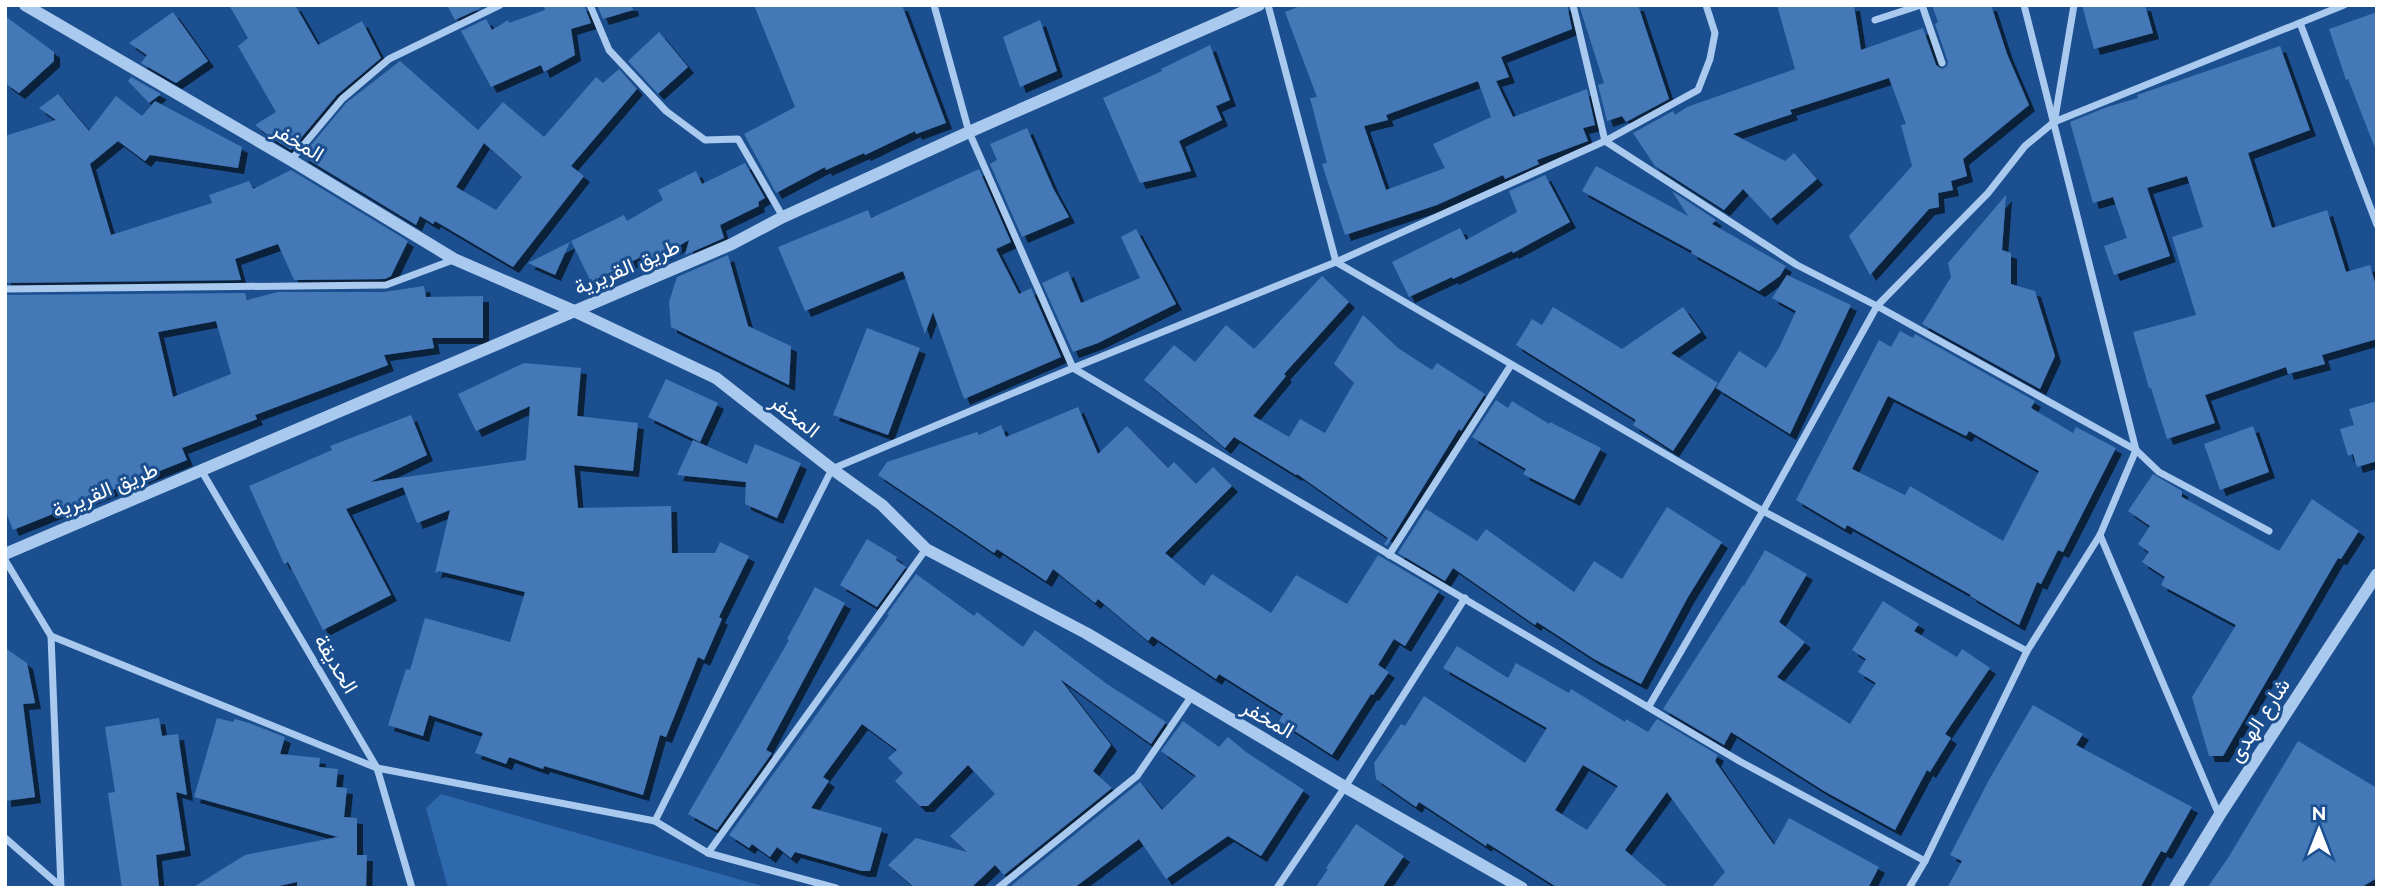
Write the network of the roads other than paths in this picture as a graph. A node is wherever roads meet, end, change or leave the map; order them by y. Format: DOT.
graph roads {
  1 [pos="25,5"];
  2 [pos="500,5"];
  3 [pos="590,5"];
  4 [pos="934,5"];
  5 [pos="1259,5"];
  6 [pos="1268,5"];
  7 [pos="1573,5"];
  8 [pos="1706,5"];
  9 [pos="1922,5"];
  10 [pos="2024,5"];
  11 [pos="2074,5"];
  12 [pos="2344,5"];
  13 [pos="1875,20"];
  14 [pos="2300,23"];
  15 [pos="1942,63"];
  16 [pos="2054,122"];
  17 [pos="969,132"];
  18 [pos="1605,141"];
  19 [pos="291,160"];
  20 [pos="783,217"];
  21 [pos="2377,225"];
  22 [pos="454,259"];
  23 [pos="1336,262"];
  24 [pos="5,289"];
  25 [pos="1877,306"];
  26 [pos="572,310"];
  27 [pos="1511,365"];
  28 [pos="1073,368"];
  29 [pos="2136,450"];
  30 [pos="832,469"];
  31 [pos="201,470"];
  32 [pos="1763,511"];
  33 [pos="2269,531"];
  34 [pos="2100,535"];
  35 [pos="926,549"];
  36 [pos="5,554"];
  37 [pos="1389,555"];
  38 [pos="5,560"];
  39 [pos="2377,574"];
  40 [pos="1465,598"];
  41 [pos="51,636"];
  42 [pos="2027,651"];
  43 [pos="1191,697"];
  44 [pos="1649,706"];
  45 [pos="377,768"];
  46 [pos="1345,787"];
  47 [pos="2219,816"];
  48 [pos="655,821"];
  49 [pos="5,838"];
  50 [pos="708,853"];
  51 [pos="1925,861"];
  52 [pos="61,887"];
  53 [pos="412,888"];
  54 [pos="836,888"];
  55 [pos="998,888"];
  56 [pos="1277,888"];
  57 [pos="1522,888"];
  58 [pos="1909,888"];
  59 [pos="2175,888"];
  1 -- 19 [label="street, المخفر"];
  2 -- 19 [label="street"];
  3 -- 20 [label="street"];
  4 -- 17 [label="street"];
  5 -- 17 [label="street, طريق القريرية"];
  6 -- 23 [label="street"];
  7 -- 18 [label="street"];
  8 -- 18 [label="street"];
  9 -- 13 [label="street"];
  9 -- 15 [label="street"];
  10 -- 16 [label="street"];
  11 -- 16 [label="street"];
  12 -- 14 [label="street"];
  14 -- 16 [label="street"];
  14 -- 21 [label="street"];
  16 -- 25 [label="street"];
  16 -- 29 [label="street"];
  17 -- 20 [label="street, طريق القريرية"];
  17 -- 28 [label="street"];
  18 -- 23 [label="street"];
  18 -- 25 [label="street"];
  19 -- 22 [label="street, المخفر"];
  20 -- 26 [label="street, طريق القريرية"];
  22 -- 24 [label="street"];
  22 -- 26 [label="street, المخفر"];
  23 -- 27 [label="street"];
  23 -- 28 [label="street"];
  25 -- 29 [label="street"];
  25 -- 32 [label="street"];
  26 -- 30 [label="street, المخفر"];
  26 -- 31 [label="street, طريق القريرية"];
  27 -- 32 [label="street"];
  27 -- 37 [label="street"];
  28 -- 30 [label="street"];
  28 -- 37 [label="street"];
  29 -- 33 [label="street"];
  29 -- 34 [label="street"];
  30 -- 35 [label="street, المخفر"];
  30 -- 48 [label="street"];
  31 -- 36 [label="street, طريق القريرية"];
  31 -- 45 [label="street, الحديقة"];
  32 -- 42 [label="street"];
  32 -- 44 [label="street"];
  34 -- 42 [label="street"];
  34 -- 47 [label="street"];
  35 -- 43 [label="street, المخفر"];
  35 -- 50 [label="street"];
  37 -- 40 [label="street"];
  38 -- 41 [label="street"];
  39 -- 47 [label="street, شارع الهدى"];
  40 -- 44 [label="street"];
  40 -- 46 [label="street"];
  41 -- 45 [label="street"];
  41 -- 52 [label="street"];
  42 -- 51 [label="street"];
  43 -- 46 [label="street, المخفر"];
  43 -- 55 [label="street"];
  44 -- 51 [label="street"];
  45 -- 48 [label="street"];
  45 -- 53 [label="street, الحديقة"];
  46 -- 56 [label="street"];
  46 -- 57 [label="street, المخفر"];
  47 -- 59 [label="street, شارع الهدى"];
  48 -- 50 [label="street"];
  49 -- 52 [label="street"];
  50 -- 54 [label="street"];
  51 -- 58 [label="street"];
}
